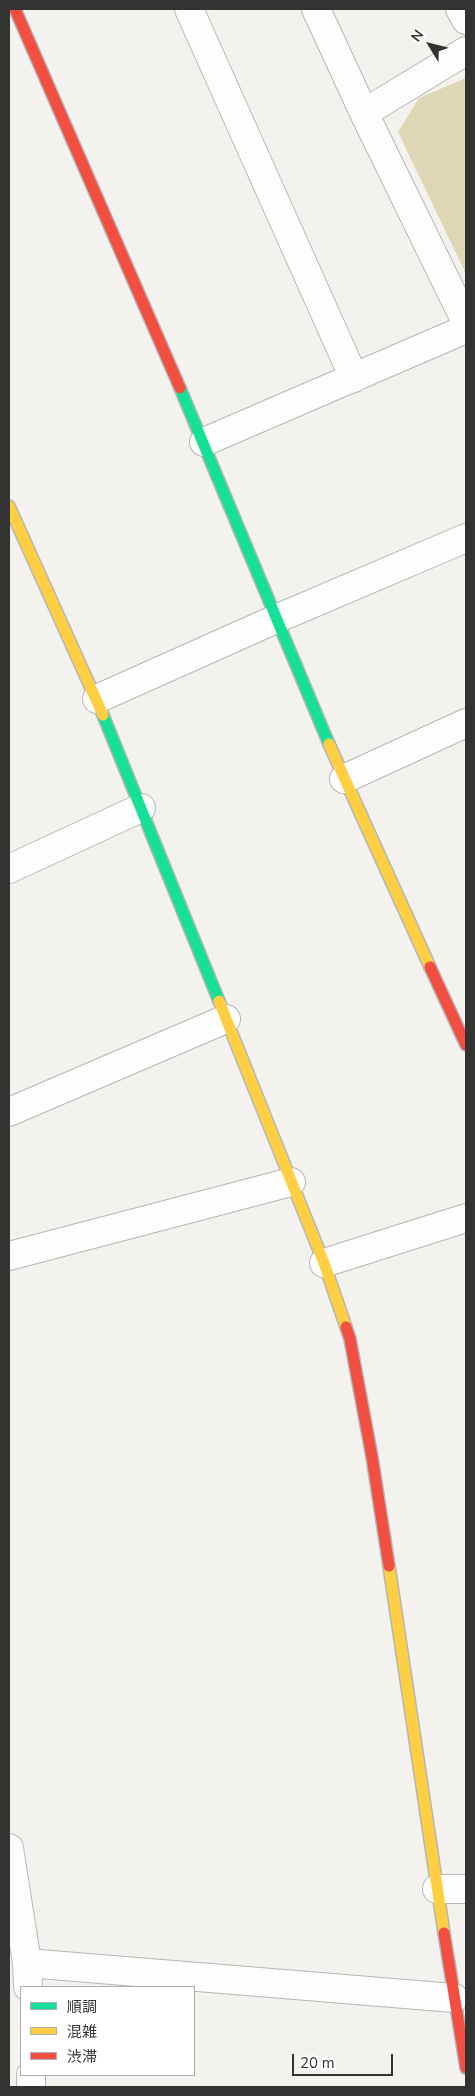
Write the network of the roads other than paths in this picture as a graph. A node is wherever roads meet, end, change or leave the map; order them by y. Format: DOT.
graph roads {
  1 [pos="15,9"];
  2 [pos="189,9"];
  3 [pos="316,9"];
  4 [pos="460,9"];
  5 [pos="466,20"];
  6 [pos="466,52"];
  7 [pos="364,113"];
  8 [pos="466,322"];
  9 [pos="466,329"];
  10 [pos="354,378"];
  11 [pos="204,442"];
  12 [pos="9,506"];
  13 [pos="466,538"];
  14 [pos="276,620"];
  15 [pos="97,699"];
  16 [pos="466,723"];
  17 [pos="344,779"];
  18 [pos="141,808"];
  19 [pos="9,869"];
  20 [pos="226,1019"];
  21 [pos="466,1045"];
  22 [pos="9,1112"];
  23 [pos="292,1182"];
  24 [pos="466,1218"];
  25 [pos="9,1256"];
  26 [pos="324,1262"];
  27 [pos="9,1848"];
  28 [pos="437,1889"];
  29 [pos="466,1889"];
  30 [pos="27,1975"];
  31 [pos="454,1998"];
  32 [pos="466,2068"];
  1 -- 11 [label="street"];
  2 -- 10 [label="street"];
  3 -- 7 [label="street"];
  4 -- 5 [label="street"];
  6 -- 7 [label="street"];
  7 -- 8 [label="street"];
  9 -- 10 [label="street"];
  10 -- 11 [label="street"];
  11 -- 14 [label="street"];
  12 -- 15 [label="street"];
  13 -- 14 [label="street"];
  14 -- 15 [label="street"];
  14 -- 17 [label="street"];
  15 -- 18 [label="street"];
  16 -- 17 [label="street"];
  17 -- 21 [label="street"];
  18 -- 19 [label="street"];
  18 -- 20 [label="street"];
  20 -- 22 [label="street"];
  20 -- 23 [label="street"];
  23 -- 25 [label="street"];
  23 -- 26 [label="street"];
  24 -- 26 [label="street"];
  26 -- 28 [label="street"];
  27 -- 30 [label="street"];
  28 -- 29 [label="street"];
  28 -- 31 [label="street"];
  30 -- 31 [label="street"];
  31 -- 32 [label="street"];
}
